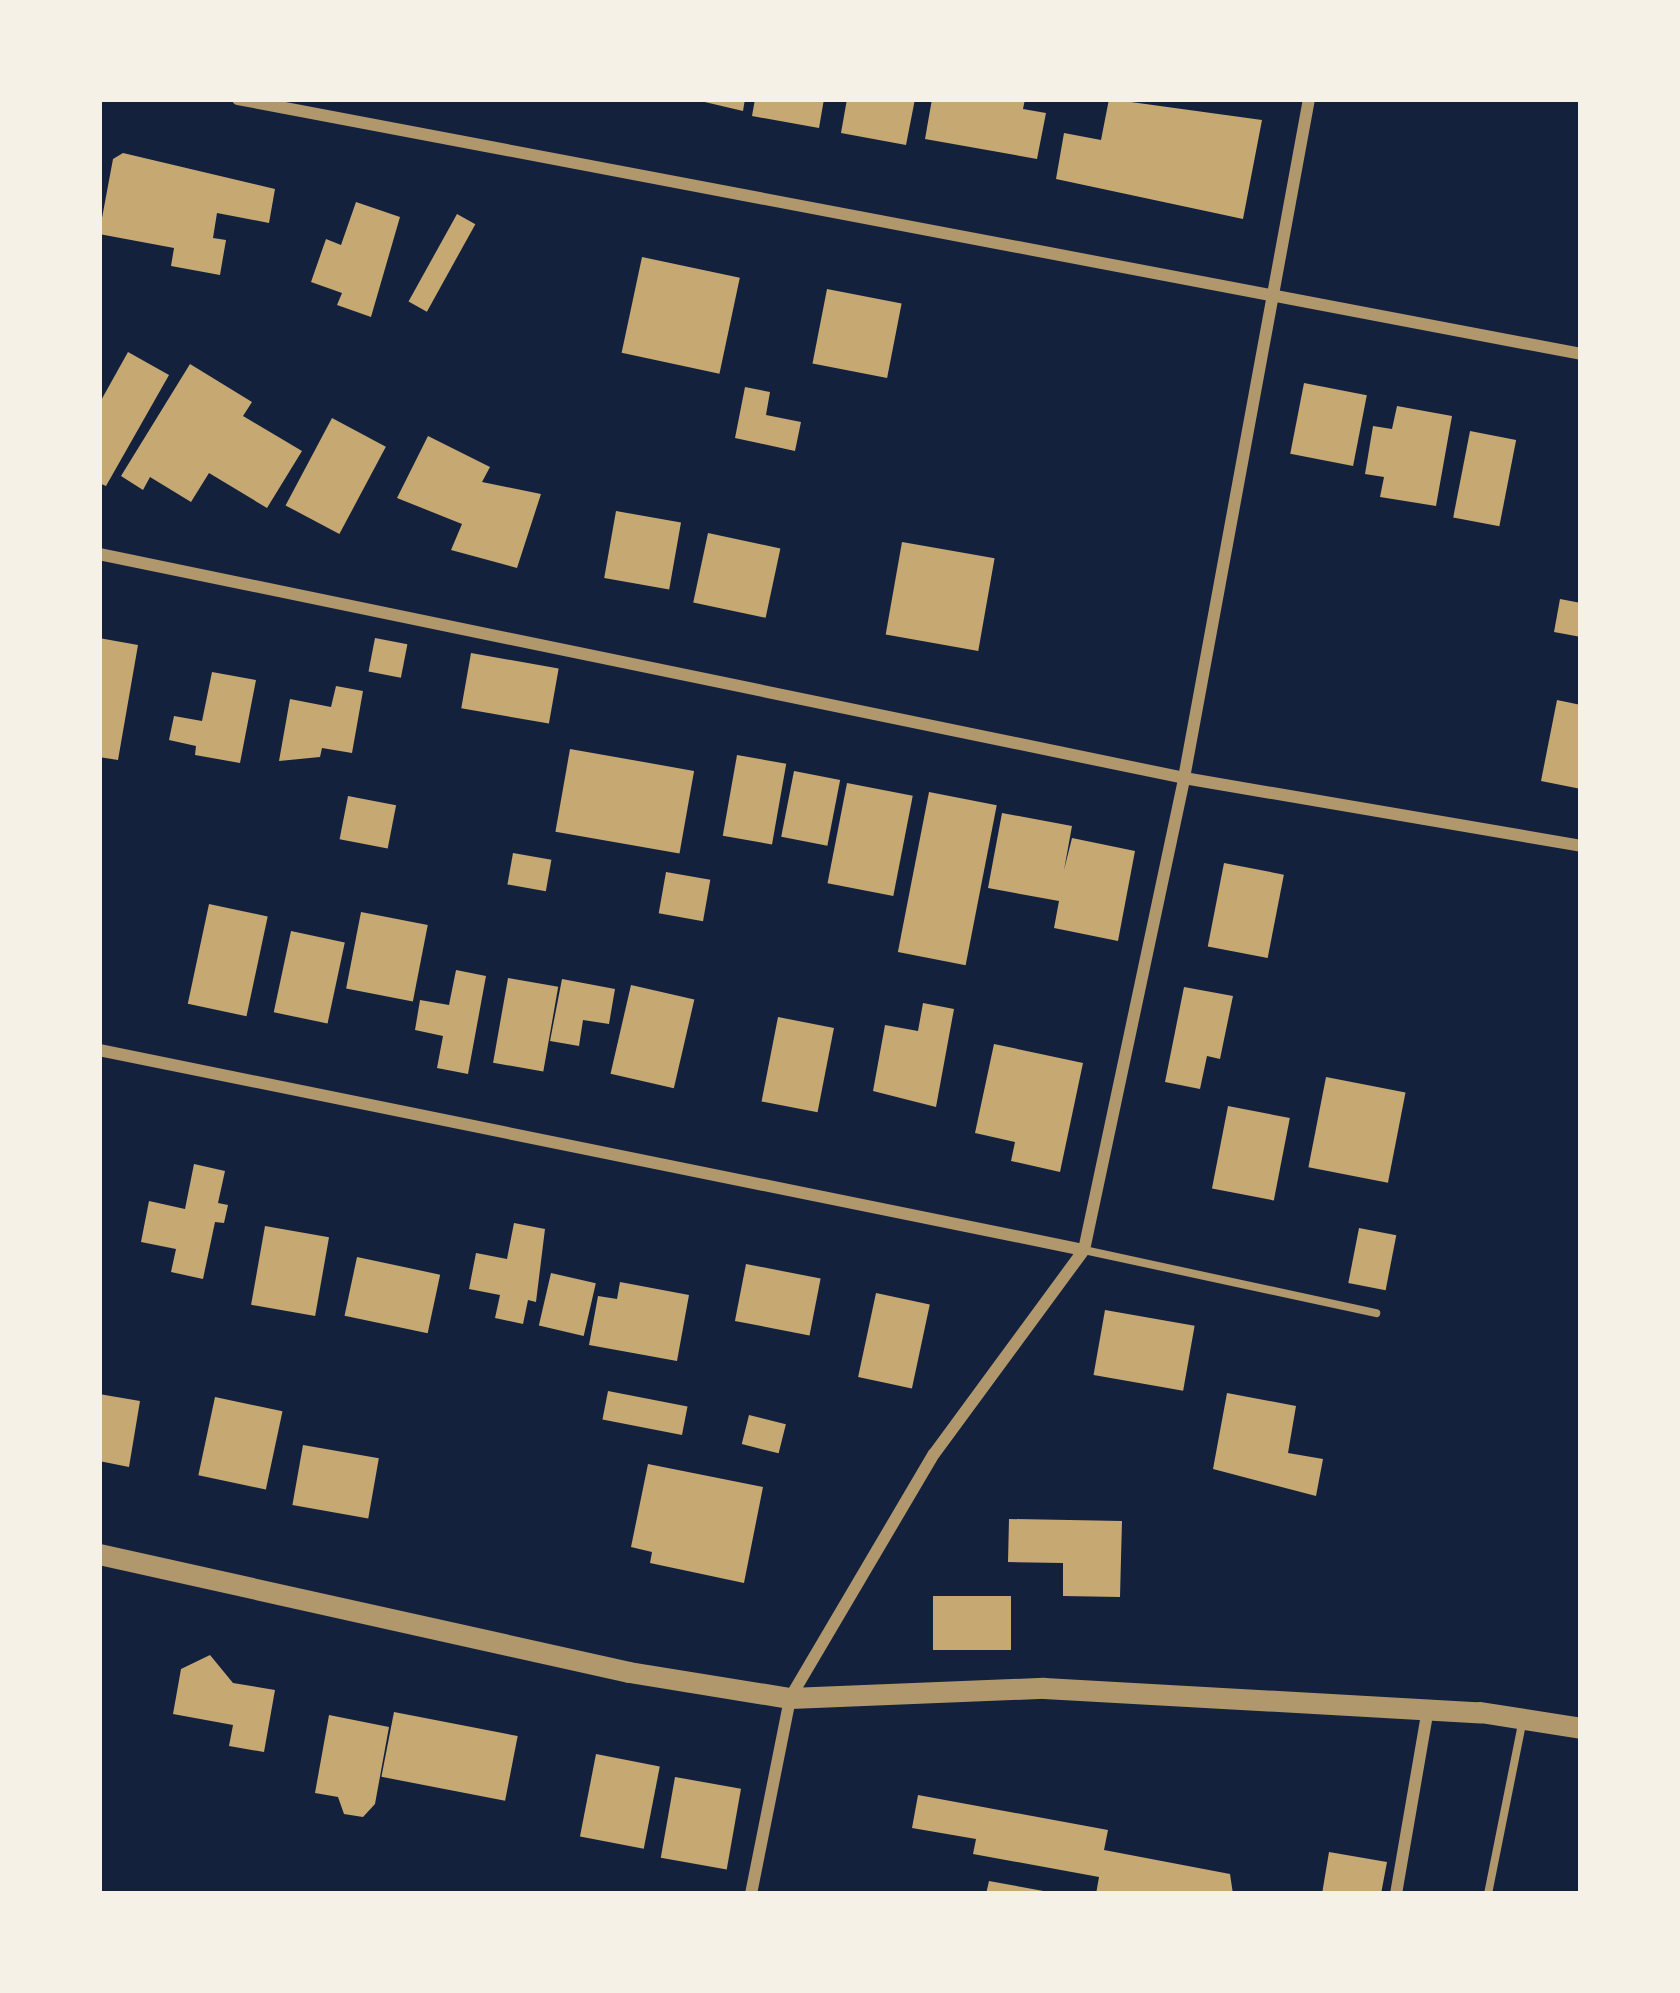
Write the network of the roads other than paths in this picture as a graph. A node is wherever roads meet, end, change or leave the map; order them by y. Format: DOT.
graph roads {
  1 [pos="238,99"];
  2 [pos="1309,99"];
  3 [pos="1270,292"];
  4 [pos="1581,355"];
  5 [pos="99,554"];
  6 [pos="1184,778"];
  7 [pos="1581,846"];
  8 [pos="99,1050"];
  9 [pos="1084,1250"];
  10 [pos="1376,1313"];
  11 [pos="99,1554"];
  12 [pos="790,1698"];
  13 [pos="1428,1709"];
  14 [pos="1523,1719"];
  15 [pos="1581,1728"];
  16 [pos="752,1894"];
  17 [pos="1396,1894"];
  18 [pos="1488,1894"];
  1 -- 3 [label="street"];
  2 -- 3 [label="street"];
  3 -- 4 [label="street"];
  3 -- 6 [label="street"];
  5 -- 6 [label="street"];
  6 -- 7 [label="street"];
  6 -- 9 [label="street"];
  8 -- 9 [label="street"];
  9 -- 10 [label="lane"];
  9 -- 12 [label="street"];
  11 -- 12 [label="street"];
  12 -- 13 [label="street"];
  12 -- 16 [label="street"];
  13 -- 14 [label="street"];
  13 -- 17 [label="street"];
  14 -- 15 [label="street"];
  14 -- 18 [label="lane"];
}
